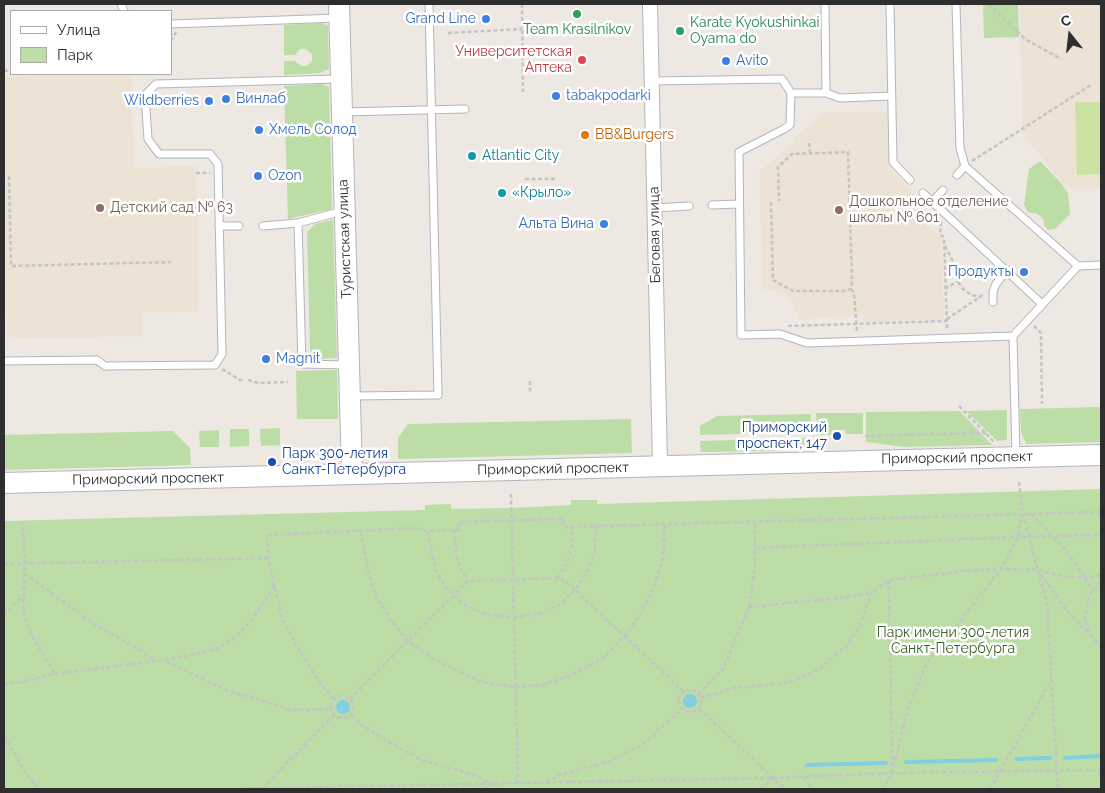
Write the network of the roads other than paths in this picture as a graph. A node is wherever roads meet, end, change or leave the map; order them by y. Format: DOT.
graph roads {
  1 [pos="429,4"];
  2 [pos="650,4"];
  3 [pos="825,4"];
  4 [pos="890,4"];
  5 [pos="956,4"];
  6 [pos="339,11"];
  7 [pos="172,24"];
  8 [pos="341,79"];
  9 [pos="651,81"];
  10 [pos="791,93"];
  11 [pos="826,93"];
  12 [pos="892,96"];
  13 [pos="432,110"];
  14 [pos="465,110"];
  15 [pos="342,112"];
  16 [pos="965,166"];
  17 [pos="957,175"];
  18 [pos="910,180"];
  19 [pos="943,190"];
  20 [pos="923,193"];
  21 [pos="932,202"];
  22 [pos="739,204"];
  23 [pos="712,205"];
  24 [pos="689,206"];
  25 [pos="654,208"];
  26 [pos="345,211"];
  27 [pos="298,223"];
  28 [pos="219,226"];
  29 [pos="239,226"];
  30 [pos="263,226"];
  31 [pos="1101,265"];
  32 [pos="1078,266"];
  33 [pos="1007,270"];
  34 [pos="993,302"];
  35 [pos="1042,304"];
  36 [pos="1014,336"];
  37 [pos="4,361"];
  38 [pos="349,365"];
  39 [pos="350,396"];
  40 [pos="1101,455"];
  41 [pos="1016,457"];
  42 [pos="660,466"];
  43 [pos="352,474"];
  44 [pos="4,483"];
  1 -- 13 [label="lane"];
  2 -- 9 [label="street, Беговая улица"];
  3 -- 11 [label="lane"];
  4 -- 12 [label="lane"];
  5 -- 16 [label="lane"];
  6 -- 7 [label="lane"];
  6 -- 8 [label="street, Туристская улица"];
  8 -- 15 [label="street, Туристская улица"];
  8 -- 28 [label="lane"];
  9 -- 10 [label="lane"];
  9 -- 25 [label="street, Беговая улица"];
  10 -- 11 [label="lane"];
  10 -- 22 [label="lane"];
  11 -- 12 [label="lane"];
  12 -- 18 [label="lane"];
  13 -- 14 [label="lane"];
  13 -- 15 [label="lane"];
  13 -- 39 [label="lane"];
  15 -- 26 [label="street, Туристская улица"];
  16 -- 17 [label="lane"];
  16 -- 32 [label="lane"];
  19 -- 21 [label="lane"];
  20 -- 21 [label="lane"];
  21 -- 33 [label="lane"];
  22 -- 23 [label="lane"];
  22 -- 36 [label="lane"];
  24 -- 25 [label="lane"];
  25 -- 42 [label="street, Беговая улица"];
  26 -- 27 [label="lane"];
  26 -- 38 [label="street, Туристская улица"];
  27 -- 30 [label="lane"];
  27 -- 38 [label="lane"];
  28 -- 29 [label="lane"];
  28 -- 37 [label="lane"];
  31 -- 32 [label="lane"];
  32 -- 35 [label="lane"];
  33 -- 34 [label="lane"];
  33 -- 35 [label="lane"];
  35 -- 36 [label="lane"];
  36 -- 41 [label="lane"];
  38 -- 39 [label="street, Туристская улица"];
  39 -- 43 [label="street, Туристская улица"];
  40 -- 41 [label="street, Приморский проспект"];
  41 -- 42 [label="street, Приморский проспект"];
  42 -- 43 [label="street, Приморский проспект"];
  43 -- 44 [label="street, Приморский проспект"];
}
